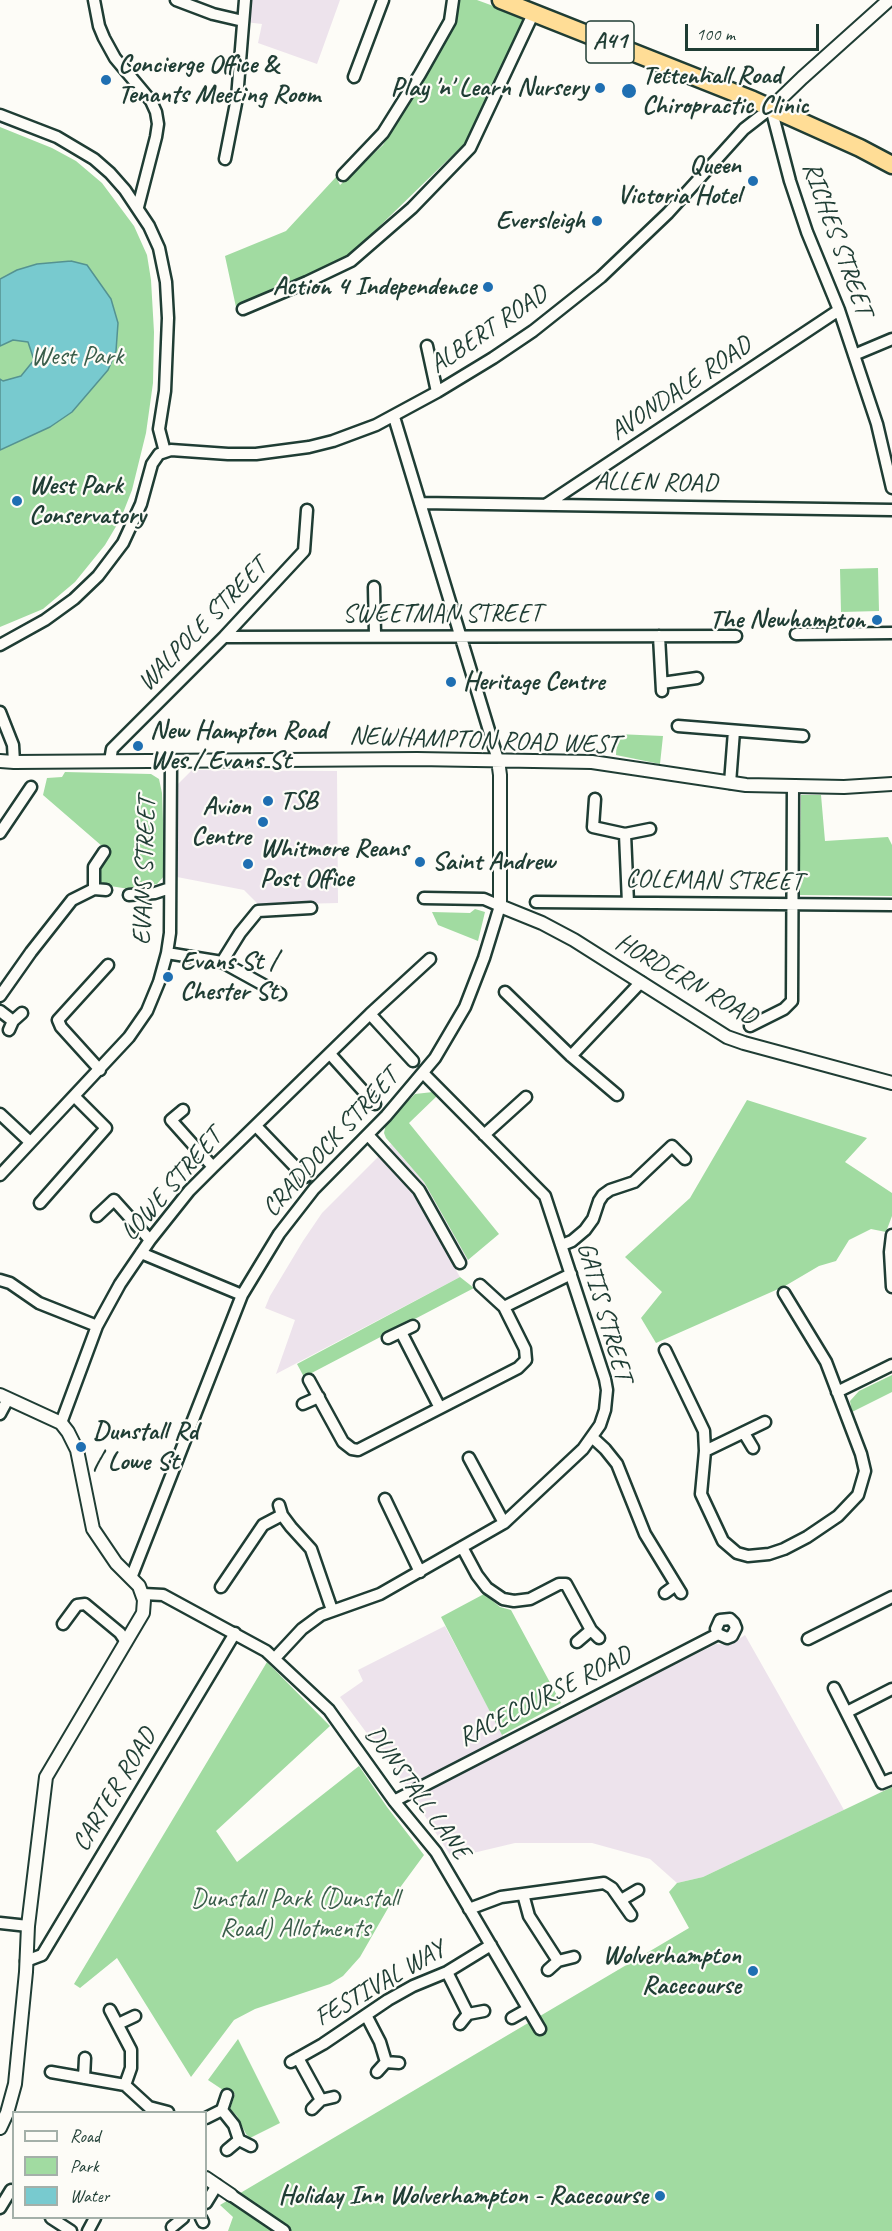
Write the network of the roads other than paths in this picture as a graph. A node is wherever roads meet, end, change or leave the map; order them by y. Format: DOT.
graph roads {
  1 [pos="94,0"];
  2 [pos="245,0"];
  3 [pos="383,0"];
  4 [pos="453,0"];
  5 [pos="889,0"];
  6 [pos="182,1"];
  7 [pos="510,1"];
  8 [pos="534,12"];
  9 [pos="243,21"];
  10 [pos="354,77"];
  11 [pos="771,108"];
  12 [pos="0,115"];
  13 [pos="225,159"];
  14 [pos="892,165"];
  15 [pos="343,175"];
  16 [pos="138,207"];
  17 [pos="243,309"];
  18 [pos="839,310"];
  19 [pos="892,339"];
  20 [pos="427,346"];
  21 [pos="854,355"];
  22 [pos="437,392"];
  23 [pos="394,417"];
  24 [pos="165,452"];
  25 [pos="892,488"];
  26 [pos="420,503"];
  27 [pos="547,504"];
  28 [pos="307,510"];
  29 [pos="892,510"];
  30 [pos="374,587"];
  31 [pos="892,633"];
  32 [pos="796,634"];
  33 [pos="375,635"];
  34 [pos="659,636"];
  35 [pos="736,636"];
  36 [pos="224,637"];
  37 [pos="461,637"];
  38 [pos="1,646"];
  39 [pos="697,678"];
  40 [pos="0,712"];
  41 [pos="678,726"];
  42 [pos="734,731"];
  43 [pos="803,736"];
  44 [pos="110,760"];
  45 [pos="171,760"];
  46 [pos="498,760"];
  47 [pos="0,761"];
  48 [pos="14,762"];
  49 [pos="730,783"];
  50 [pos="892,784"];
  51 [pos="31,787"];
  52 [pos="794,787"];
  53 [pos="595,799"];
  54 [pos="650,829"];
  55 [pos="0,832"];
  56 [pos="625,834"];
  57 [pos="104,852"];
  58 [pos="170,888"];
  59 [pos="94,890"];
  60 [pos="106,890"];
  61 [pos="129,895"];
  62 [pos="424,898"];
  63 [pos="536,902"];
  64 [pos="628,903"];
  65 [pos="793,905"];
  66 [pos="892,905"];
  67 [pos="500,906"];
  68 [pos="311,908"];
  69 [pos="167,953"];
  70 [pos="430,958"];
  71 [pos="222,962"];
  72 [pos="108,965"];
  73 [pos="641,982"];
  74 [pos="505,992"];
  75 [pos="280,994"];
  76 [pos="0,996"];
  77 [pos="0,1011"];
  78 [pos="22,1012"];
  79 [pos="370,1014"];
  80 [pos="750,1026"];
  81 [pos="330,1054"];
  82 [pos="572,1056"];
  83 [pos="413,1061"];
  84 [pos="100,1070"];
  85 [pos="423,1073"];
  86 [pos="892,1083"];
  87 [pos="617,1095"];
  88 [pos="74,1096"];
  89 [pos="526,1097"];
  90 [pos="375,1104"];
  91 [pos="183,1110"];
  92 [pos="0,1114"];
  93 [pos="256,1126"];
  94 [pos="368,1135"];
  95 [pos="484,1135"];
  96 [pos="30,1142"];
  97 [pos="685,1159"];
  98 [pos="213,1167"];
  99 [pos="0,1175"];
  100 [pos="305,1177"];
  101 [pos="40,1203"];
  102 [pos="97,1216"];
  103 [pos="892,1235"];
  104 [pos="150,1240"];
  105 [pos="562,1245"];
  106 [pos="141,1253"];
  107 [pos="460,1263"];
  108 [pos="571,1274"];
  109 [pos="0,1280"];
  110 [pos="480,1285"];
  111 [pos="892,1287"];
  112 [pos="784,1293"];
  113 [pos="242,1295"];
  114 [pos="504,1307"];
  115 [pos="97,1326"];
  116 [pos="413,1326"];
  117 [pos="401,1332"];
  118 [pos="388,1338"];
  119 [pos="665,1350"];
  120 [pos="892,1365"];
  121 [pos="309,1380"];
  122 [pos="837,1392"];
  123 [pos="4,1397"];
  124 [pos="319,1397"];
  125 [pos="303,1404"];
  126 [pos="440,1408"];
  127 [pos="0,1414"];
  128 [pos="765,1422"];
  129 [pos="61,1423"];
  130 [pos="744,1433"];
  131 [pos="592,1437"];
  132 [pos="753,1448"];
  133 [pos="705,1451"];
  134 [pos="469,1458"];
  135 [pos="385,1499"];
  136 [pos="504,1523"];
  137 [pos="462,1547"];
  138 [pos="420,1572"];
  139 [pos="131,1578"];
  140 [pos="221,1587"];
  141 [pos="665,1593"];
  142 [pos="143,1594"];
  143 [pos="892,1597"];
  144 [pos="332,1610"];
  145 [pos="63,1624"];
  146 [pos="235,1633"];
  147 [pos="813,1633"];
  148 [pos="718,1634"];
  149 [pos="126,1642"];
  150 [pos="577,1642"];
  151 [pos="275,1658"];
  152 [pos="834,1688"];
  153 [pos="892,1689"];
  154 [pos="847,1712"];
  155 [pos="892,1779"];
  156 [pos="394,1801"];
  157 [pos="638,1890"];
  158 [pos="523,1894"];
  159 [pos="621,1900"];
  160 [pos="469,1909"];
  161 [pos="631,1915"];
  162 [pos="0,1923"];
  163 [pos="28,1926"];
  164 [pos="491,1945"];
  165 [pos="574,1957"];
  166 [pos="26,1961"];
  167 [pos="558,1961"];
  168 [pos="548,1970"];
  169 [pos="447,1972"];
  170 [pos="528,2009"];
  171 [pos="110,2010"];
  172 [pos="484,2011"];
  173 [pos="468,2014"];
  174 [pos="366,2015"];
  175 [pos="135,2016"];
  176 [pos="512,2018"];
  177 [pos="118,2024"];
  178 [pos="460,2024"];
  179 [pos="540,2030"];
  180 [pos="85,2058"];
  181 [pos="386,2062"];
  182 [pos="399,2062"];
  183 [pos="51,2072"];
  184 [pos="377,2072"];
  185 [pos="84,2078"];
  186 [pos="125,2085"];
  187 [pos="227,2095"];
  188 [pos="334,2097"];
  189 [pos="321,2100"];
  190 [pos="312,2109"];
  191 [pos="222,2110"];
  192 [pos="164,2111"];
  193 [pos="10,2114"];
  194 [pos="207,2118"];
  195 [pos="0,2128"];
  196 [pos="239,2140"];
  197 [pos="251,2146"];
  198 [pos="227,2150"];
  199 [pos="211,2182"];
  200 [pos="12,2191"];
  201 [pos="231,2195"];
  202 [pos="207,2199"];
  203 [pos="0,2208"];
  204 [pos="54,2219"];
  205 [pos="181,2219"];
  206 [pos="172,2227"];
  207 [pos="71,2231"];
  208 [pos="284,2231"];
  1 -- 16 [label="street"];
  2 -- 9 [label="street"];
  3 -- 10 [label="street"];
  4 -- 15 [label="street"];
  5 -- 11 [label="street"];
  6 -- 9 [label="street"];
  7 -- 8 [label="highway, A41"];
  8 -- 11 [label="highway, A41"];
  8 -- 17 [label="street"];
  9 -- 13 [label="street"];
  11 -- 14 [label="highway, A41"];
  11 -- 18 [label="street, RICHES STREET"];
  11 -- 22 [label="street, ALBERT ROAD"];
  12 -- 16 [label="street"];
  16 -- 24 [label="street"];
  18 -- 21 [label="street, RICHES STREET"];
  18 -- 27 [label="street, AVONDALE ROAD"];
  19 -- 21 [label="street"];
  20 -- 22 [label="street"];
  21 -- 25 [label="street, RICHES STREET"];
  22 -- 23 [label="street, ALBERT ROAD"];
  23 -- 24 [label="street, ALBERT ROAD"];
  23 -- 26 [label="street"];
  24 -- 38 [label="street"];
  26 -- 27 [label="street, ALLEN ROAD"];
  26 -- 37 [label="street"];
  27 -- 29 [label="street, ALLEN ROAD"];
  28 -- 36 [label="street, WALPOLE STREET"];
  30 -- 33 [label="street"];
  31 -- 32 [label="street"];
  33 -- 36 [label="street, SWEETMAN STREET"];
  33 -- 37 [label="street, SWEETMAN STREET"];
  34 -- 35 [label="street, SWEETMAN STREET"];
  34 -- 37 [label="street, SWEETMAN STREET"];
  34 -- 39 [label="street"];
  36 -- 44 [label="street, WALPOLE STREET"];
  37 -- 46 [label="street"];
  40 -- 48 [label="street"];
  41 -- 42 [label="street"];
  42 -- 43 [label="street"];
  42 -- 49 [label="street"];
  44 -- 45 [label="street, NEWHAMPTON ROAD WEST"];
  44 -- 48 [label="street, NEWHAMPTON ROAD WEST"];
  45 -- 46 [label="street, NEWHAMPTON ROAD WEST"];
  45 -- 58 [label="street, EVANS STREET"];
  46 -- 49 [label="street, NEWHAMPTON ROAD WEST"];
  46 -- 67 [label="street"];
  47 -- 48 [label="street, NEWHAMPTON ROAD WEST"];
  49 -- 52 [label="street, NEWHAMPTON ROAD WEST"];
  50 -- 52 [label="street, NEWHAMPTON ROAD WEST"];
  51 -- 55 [label="street"];
  52 -- 65 [label="street"];
  53 -- 56 [label="street"];
  54 -- 56 [label="street"];
  56 -- 64 [label="street"];
  57 -- 59 [label="street"];
  58 -- 61 [label="street"];
  58 -- 69 [label="street, EVANS STREET"];
  59 -- 60 [label="street"];
  59 -- 76 [label="street"];
  62 -- 67 [label="street"];
  63 -- 64 [label="street, COLEMAN STREET"];
  64 -- 65 [label="street, COLEMAN STREET"];
  65 -- 66 [label="street, COLEMAN STREET"];
  65 -- 80 [label="street"];
  67 -- 73 [label="street, HORDERN ROAD"];
  67 -- 85 [label="street, CRADDOCK STREET"];
  68 -- 71 [label="street"];
  69 -- 71 [label="street"];
  69 -- 84 [label="street, EVANS STREET"];
  70 -- 79 [label="street, LOWE STREET"];
  71 -- 75 [label="street"];
  72 -- 84 [label="street"];
  73 -- 82 [label="street"];
  73 -- 86 [label="street, HORDERN ROAD"];
  74 -- 82 [label="street"];
  77 -- 78 [label="street"];
  79 -- 81 [label="street, LOWE STREET"];
  79 -- 83 [label="street"];
  81 -- 90 [label="street"];
  81 -- 93 [label="street, LOWE STREET"];
  82 -- 87 [label="street"];
  84 -- 88 [label="street, EVANS STREET"];
  85 -- 94 [label="street, CRADDOCK STREET"];
  85 -- 95 [label="street, GATIS STREET"];
  88 -- 96 [label="street, EVANS STREET"];
  88 -- 101 [label="street"];
  89 -- 95 [label="street"];
  91 -- 98 [label="street"];
  92 -- 96 [label="street"];
  93 -- 98 [label="street, LOWE STREET"];
  93 -- 100 [label="street"];
  94 -- 107 [label="street"];
  94 -- 113 [label="street, CRADDOCK STREET"];
  95 -- 105 [label="street, GATIS STREET"];
  96 -- 99 [label="street, EVANS STREET"];
  97 -- 105 [label="street"];
  98 -- 104 [label="street, LOWE STREET"];
  102 -- 104 [label="street"];
  103 -- 111 [label="street"];
  104 -- 106 [label="street, LOWE STREET"];
  105 -- 108 [label="street, GATIS STREET"];
  106 -- 113 [label="street"];
  106 -- 115 [label="street, LOWE STREET"];
  108 -- 114 [label="street"];
  108 -- 131 [label="street, GATIS STREET"];
  109 -- 115 [label="street"];
  110 -- 114 [label="street"];
  112 -- 122 [label="street"];
  113 -- 139 [label="street, CRADDOCK STREET"];
  114 -- 126 [label="street"];
  115 -- 129 [label="street, LOWE STREET"];
  116 -- 117 [label="street"];
  117 -- 118 [label="street"];
  117 -- 126 [label="street"];
  119 -- 133 [label="street"];
  120 -- 122 [label="street"];
  121 -- 124 [label="street"];
  122 -- 133 [label="street"];
  123 -- 127 [label="street"];
  123 -- 129 [label="street"];
  124 -- 125 [label="street"];
  124 -- 126 [label="street"];
  128 -- 130 [label="street"];
  129 -- 139 [label="street"];
  130 -- 132 [label="street"];
  130 -- 133 [label="street"];
  131 -- 136 [label="street, GATIS STREET"];
  131 -- 141 [label="street"];
  134 -- 136 [label="street"];
  135 -- 138 [label="street"];
  136 -- 137 [label="street, GATIS STREET"];
  137 -- 138 [label="street, GATIS STREET"];
  137 -- 150 [label="street"];
  138 -- 144 [label="street, GATIS STREET"];
  139 -- 142 [label="street"];
  140 -- 144 [label="street"];
  142 -- 146 [label="street, DUNSTALL LANE"];
  142 -- 149 [label="street"];
  143 -- 147 [label="street"];
  144 -- 151 [label="street, GATIS STREET"];
  145 -- 149 [label="street"];
  146 -- 151 [label="street, DUNSTALL LANE"];
  146 -- 166 [label="street, CARTER ROAD"];
  148 -- 156 [label="street, RACECOURSE ROAD"];
  149 -- 163 [label="street"];
  151 -- 156 [label="street, DUNSTALL LANE"];
  152 -- 154 [label="street"];
  153 -- 154 [label="street"];
  154 -- 155 [label="street"];
  156 -- 160 [label="street, DUNSTALL LANE"];
  157 -- 159 [label="street"];
  158 -- 159 [label="street"];
  158 -- 160 [label="street"];
  158 -- 167 [label="street"];
  159 -- 161 [label="street"];
  160 -- 164 [label="street, DUNSTALL LANE"];
  162 -- 163 [label="street"];
  163 -- 166 [label="street"];
  164 -- 169 [label="street, FESTIVAL WAY"];
  164 -- 170 [label="street, DUNSTALL LANE"];
  165 -- 167 [label="street"];
  166 -- 193 [label="street"];
  167 -- 168 [label="street"];
  169 -- 173 [label="street"];
  169 -- 174 [label="street, FESTIVAL WAY"];
  170 -- 176 [label="street"];
  170 -- 179 [label="street, DUNSTALL LANE"];
  171 -- 177 [label="street"];
  172 -- 173 [label="street"];
  173 -- 178 [label="street"];
  174 -- 181 [label="street"];
  174 -- 189 [label="street, FESTIVAL WAY"];
  175 -- 177 [label="street"];
  177 -- 186 [label="street"];
  180 -- 185 [label="street"];
  181 -- 182 [label="street"];
  181 -- 184 [label="street"];
  183 -- 185 [label="street"];
  185 -- 186 [label="street"];
  186 -- 192 [label="street"];
  187 -- 191 [label="street"];
  188 -- 189 [label="street"];
  189 -- 190 [label="street"];
  191 -- 194 [label="street"];
  191 -- 196 [label="street"];
  193 -- 195 [label="street"];
  196 -- 197 [label="street"];
  196 -- 198 [label="street"];
  199 -- 201 [label="street"];
  199 -- 202 [label="street"];
  200 -- 203 [label="street"];
  201 -- 208 [label="street"];
  204 -- 207 [label="street"];
  205 -- 206 [label="street"];
}
